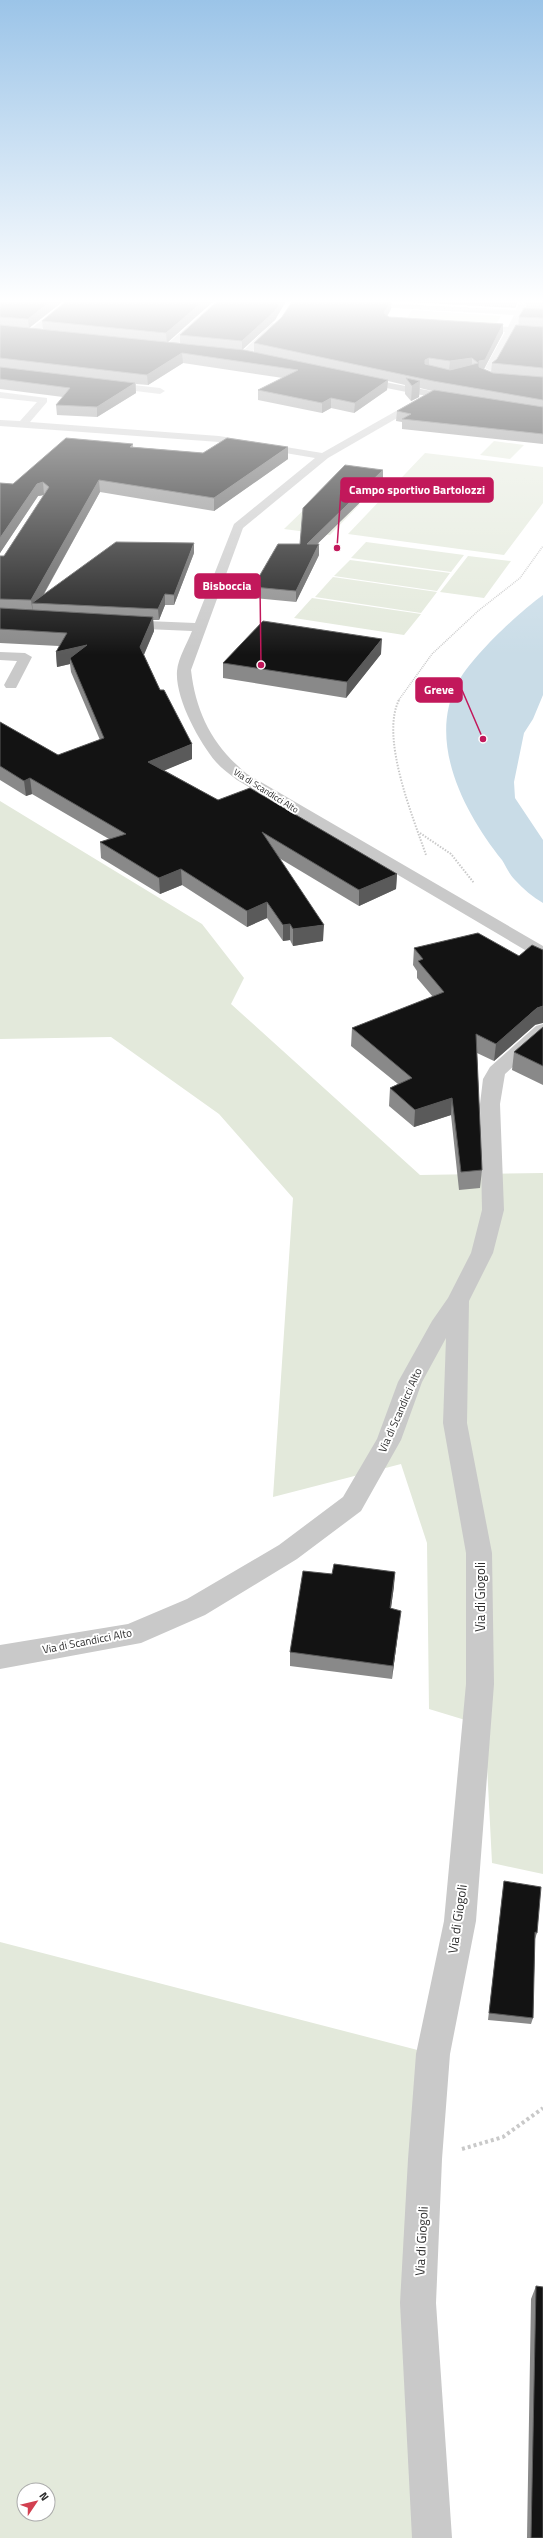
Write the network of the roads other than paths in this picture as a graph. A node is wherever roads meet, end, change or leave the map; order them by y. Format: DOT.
graph roads {
  1 [pos="29,417"];
  2 [pos="392,417"];
  3 [pos="0,423"];
  4 [pos="23,424"];
  5 [pos="324,456"];
  6 [pos="108,623"];
  7 [pos="200,628"];
  8 [pos="0,656"];
  9 [pos="5,685"];
  10 [pos="0,697"];
  11 [pos="543,953"];
  12 [pos="543,1030"];
  13 [pos="458,1301"];
  14 [pos="0,1657"];
  15 [pos="432,2538"];
  1 -- 4 [label="street"];
  2 -- 5 [label="street, Via di Scandicci Alto"];
  3 -- 4 [label="street"];
  4 -- 5 [label="street"];
  5 -- 7 [label="street, Via di Scandicci Alto"];
  6 -- 7 [label="street"];
  7 -- 11 [label="street, Via di Scandicci Alto"];
  8 -- 9 [label="street"];
  9 -- 10 [label="street"];
  12 -- 13 [label="street, Via di Scandicci Alto"];
  13 -- 14 [label="street, Via di Scandicci Alto"];
  13 -- 15 [label="street, Via di Giogoli"];
}
